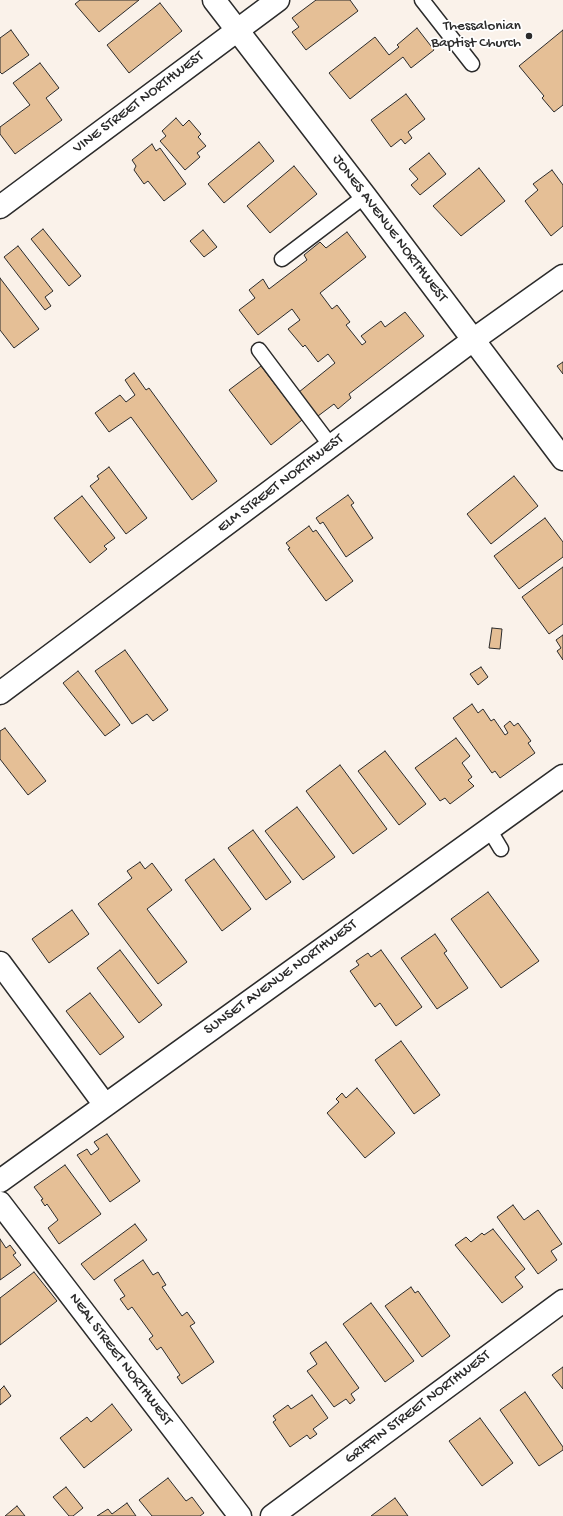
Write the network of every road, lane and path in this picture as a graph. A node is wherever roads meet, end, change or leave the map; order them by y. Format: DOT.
graph roads {
  1 [pos="214,0"];
  2 [pos="278,0"];
  3 [pos="422,0"];
  4 [pos="237,30"];
  5 [pos="472,64"];
  6 [pos="365,196"];
  7 [pos="1,204"];
  8 [pos="282,259"];
  9 [pos="563,276"];
  10 [pos="473,340"];
  11 [pos="259,350"];
  12 [pos="331,446"];
  13 [pos="563,459"];
  14 [pos="0,693"];
  15 [pos="563,776"];
  16 [pos="489,829"];
  17 [pos="501,849"];
  18 [pos="0,963"];
  19 [pos="105,1105"];
  20 [pos="0,1181"];
  21 [pos="0,1203"];
  22 [pos="563,1301"];
  23 [pos="240,1516"];
  24 [pos="272,1516"];
  1 -- 4 [label="street, JONES AVENUE NORTHWEST"];
  2 -- 4 [label="street, VINE STREET NORTHWEST"];
  3 -- 5 [label="lane"];
  4 -- 6 [label="street, JONES AVENUE NORTHWEST"];
  4 -- 7 [label="street, VINE STREET NORTHWEST"];
  6 -- 8 [label="lane"];
  6 -- 10 [label="street, JONES AVENUE NORTHWEST"];
  9 -- 10 [label="street, ELM STREET NORTHWEST"];
  10 -- 12 [label="street, ELM STREET NORTHWEST"];
  10 -- 13 [label="street, JONES AVENUE NORTHWEST"];
  11 -- 12 [label="lane"];
  12 -- 14 [label="street, ELM STREET NORTHWEST"];
  15 -- 16 [label="street, SUNSET AVENUE NORTHWEST"];
  16 -- 17 [label="lane"];
  16 -- 19 [label="street, SUNSET AVENUE NORTHWEST"];
  18 -- 19 [label="street"];
  19 -- 20 [label="street, SUNSET AVENUE NORTHWEST"];
  21 -- 23 [label="street, NEAL STREET NORTHWEST"];
  22 -- 24 [label="street, GRIFFIN STREET NORTHWEST"];
}
